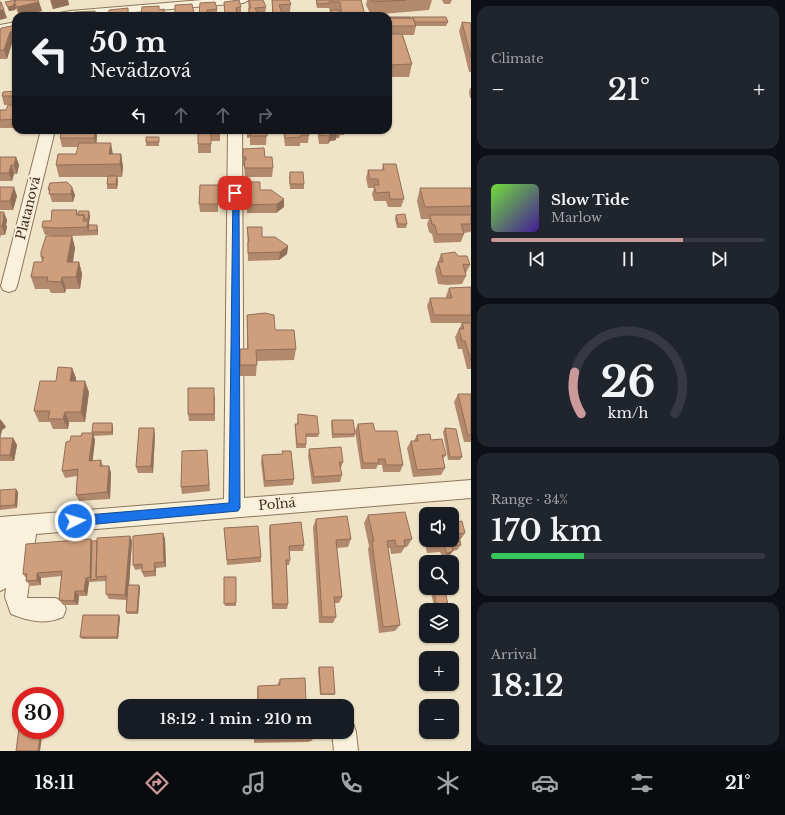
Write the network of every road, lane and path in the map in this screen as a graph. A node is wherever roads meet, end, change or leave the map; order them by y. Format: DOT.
graph roads {
  1 [pos="243,0"];
  2 [pos="105,12"];
  3 [pos="12,26"];
  4 [pos="0,28"];
  5 [pos="47,134"];
  6 [pos="235,134"];
  7 [pos="9,286"];
  8 [pos="471,489"];
  9 [pos="234,508"];
  10 [pos="13,526"];
  11 [pos="0,580"];
  12 [pos="55,609"];
  13 [pos="345,739"];
  14 [pos="346,751"];
  1 -- 2 [label="street"];
  3 -- 4 [label="street"];
  5 -- 7 [label="street, Platanová"];
  6 -- 9 [label="street"];
  8 -- 9 [label="street, Poľná"];
  9 -- 10 [label="street, Poľná"];
  10 -- 11 [label="street"];
  10 -- 12 [label="street"];
  13 -- 14 [label="street"];
}
